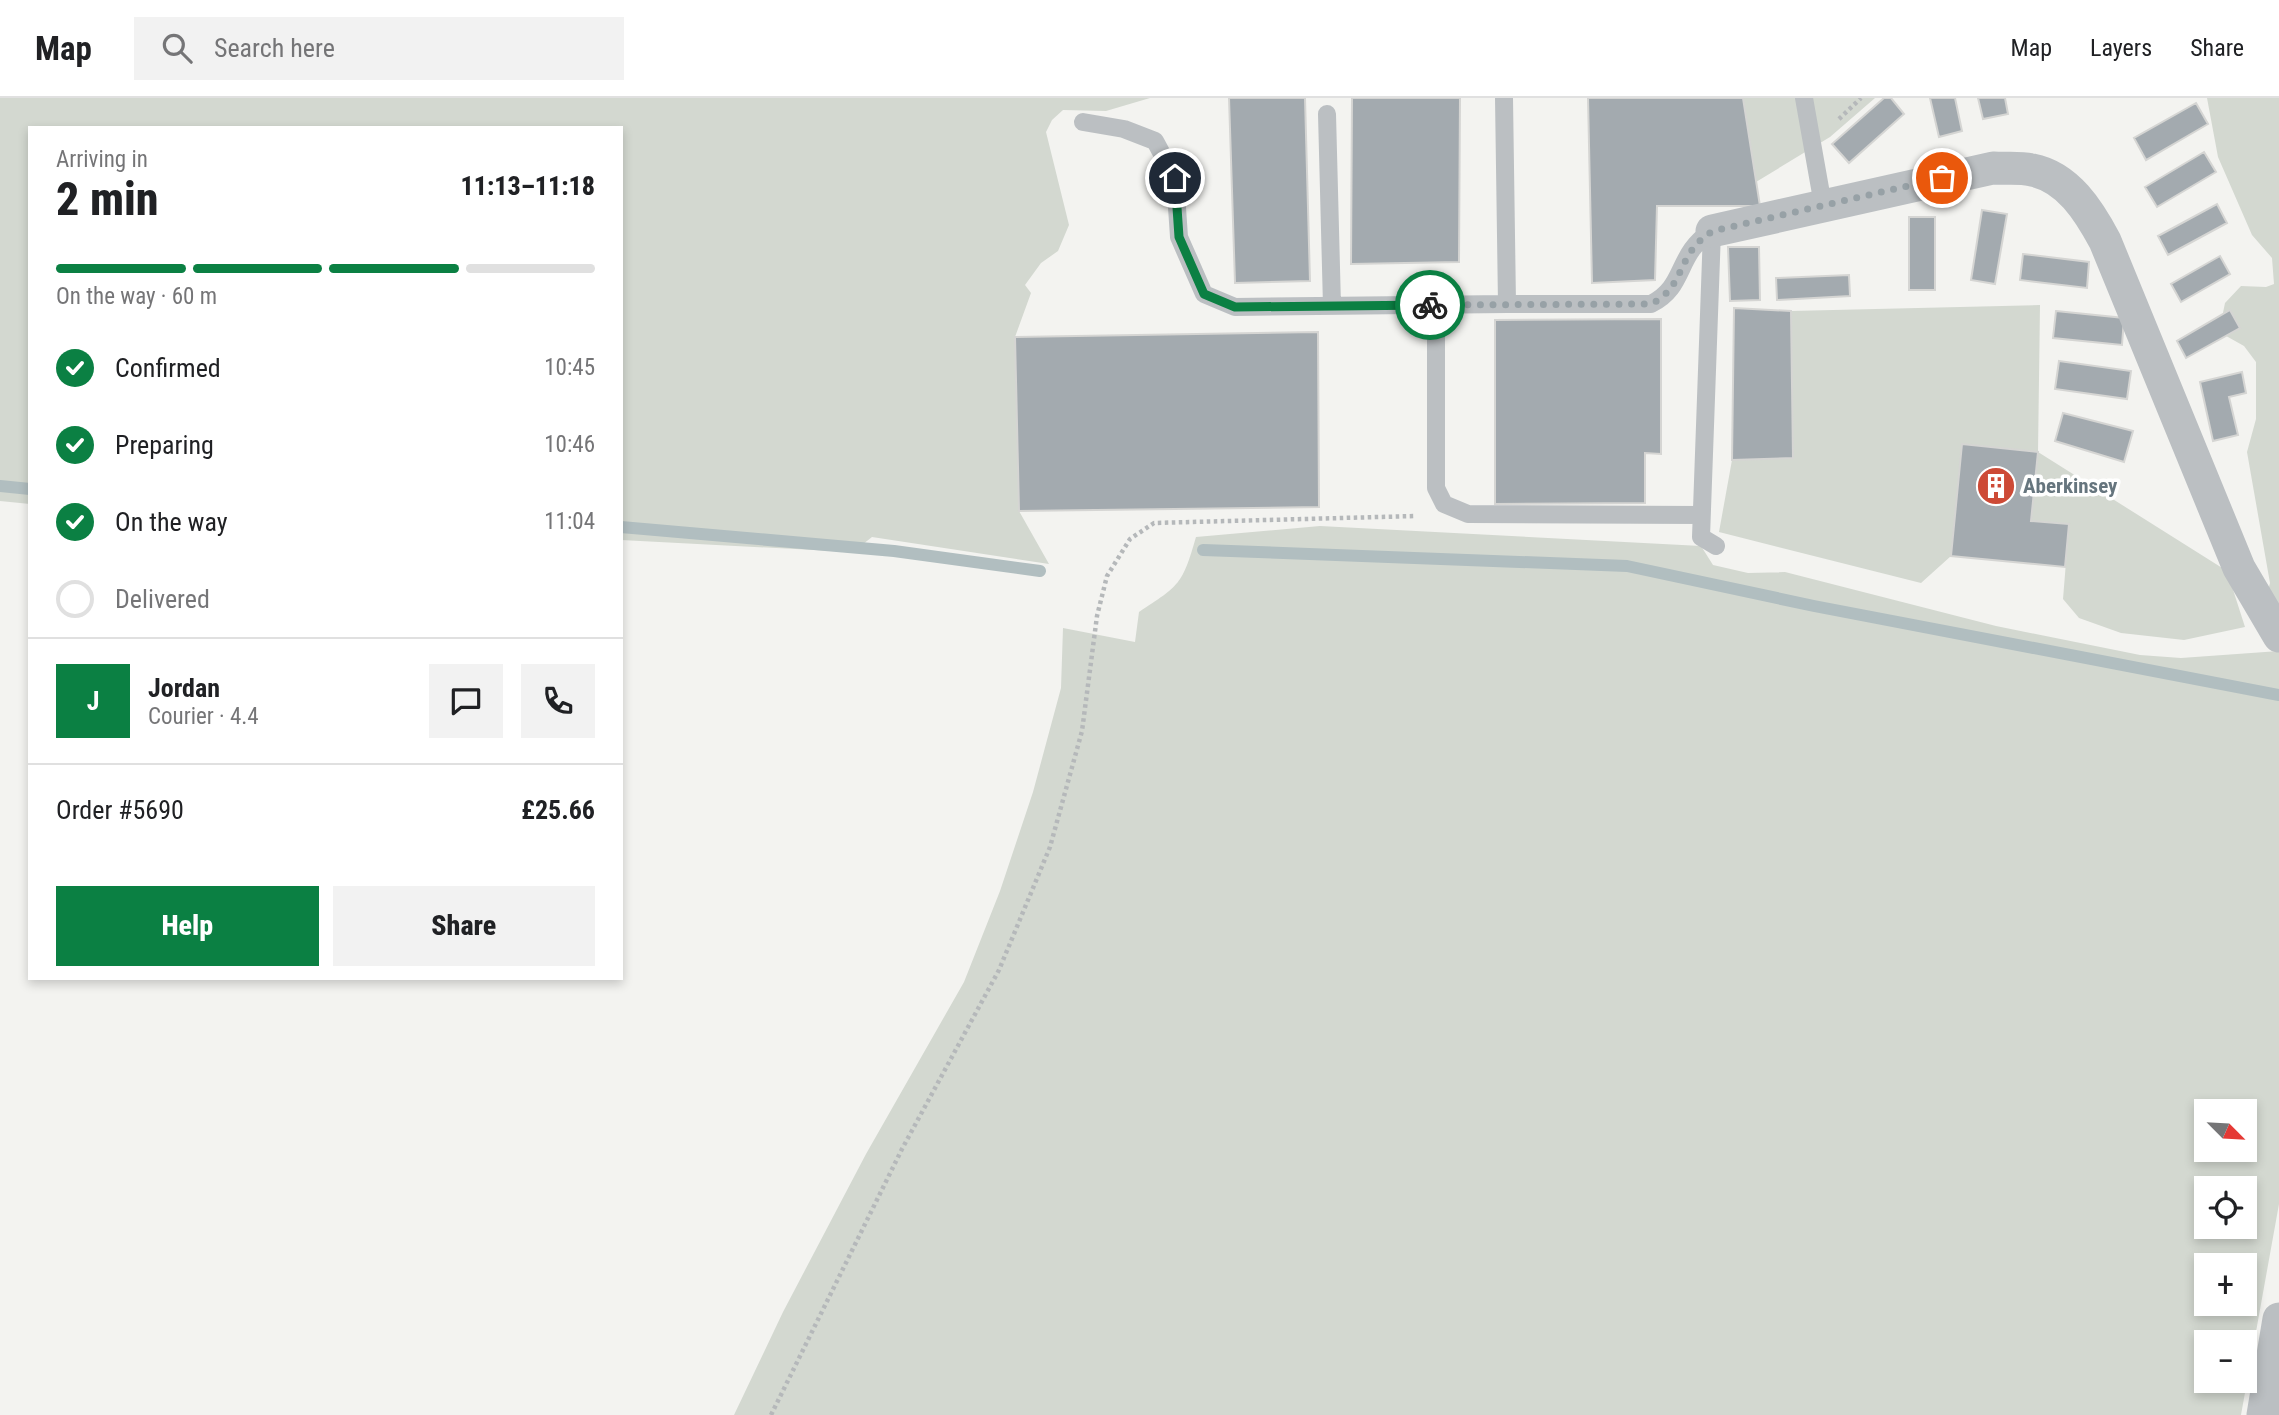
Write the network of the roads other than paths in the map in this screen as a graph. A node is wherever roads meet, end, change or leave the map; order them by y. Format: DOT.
graph roads {
  1 [pos="1504,98"];
  2 [pos="1804,98"];
  3 [pos="1327,114"];
  4 [pos="1083,122"];
  5 [pos="1823,205"];
  6 [pos="1713,231"];
  7 [pos="1436,304"];
  8 [pos="1507,304"];
  9 [pos="1332,306"];
  10 [pos="1701,515"];
  11 [pos="1716,546"];
  12 [pos="2279,636"];
  13 [pos="2279,1319"];
  14 [pos="2263,1415"];
  1 -- 8 [label="lane"];
  2 -- 5 [label="lane"];
  3 -- 9 [label="lane"];
  4 -- 9 [label="lane"];
  5 -- 6 [label="street"];
  5 -- 12 [label="street"];
  6 -- 8 [label="lane"];
  6 -- 10 [label="lane"];
  7 -- 8 [label="lane"];
  7 -- 9 [label="lane"];
  7 -- 10 [label="lane"];
  10 -- 11 [label="lane"];
  13 -- 14 [label="street"];
}
